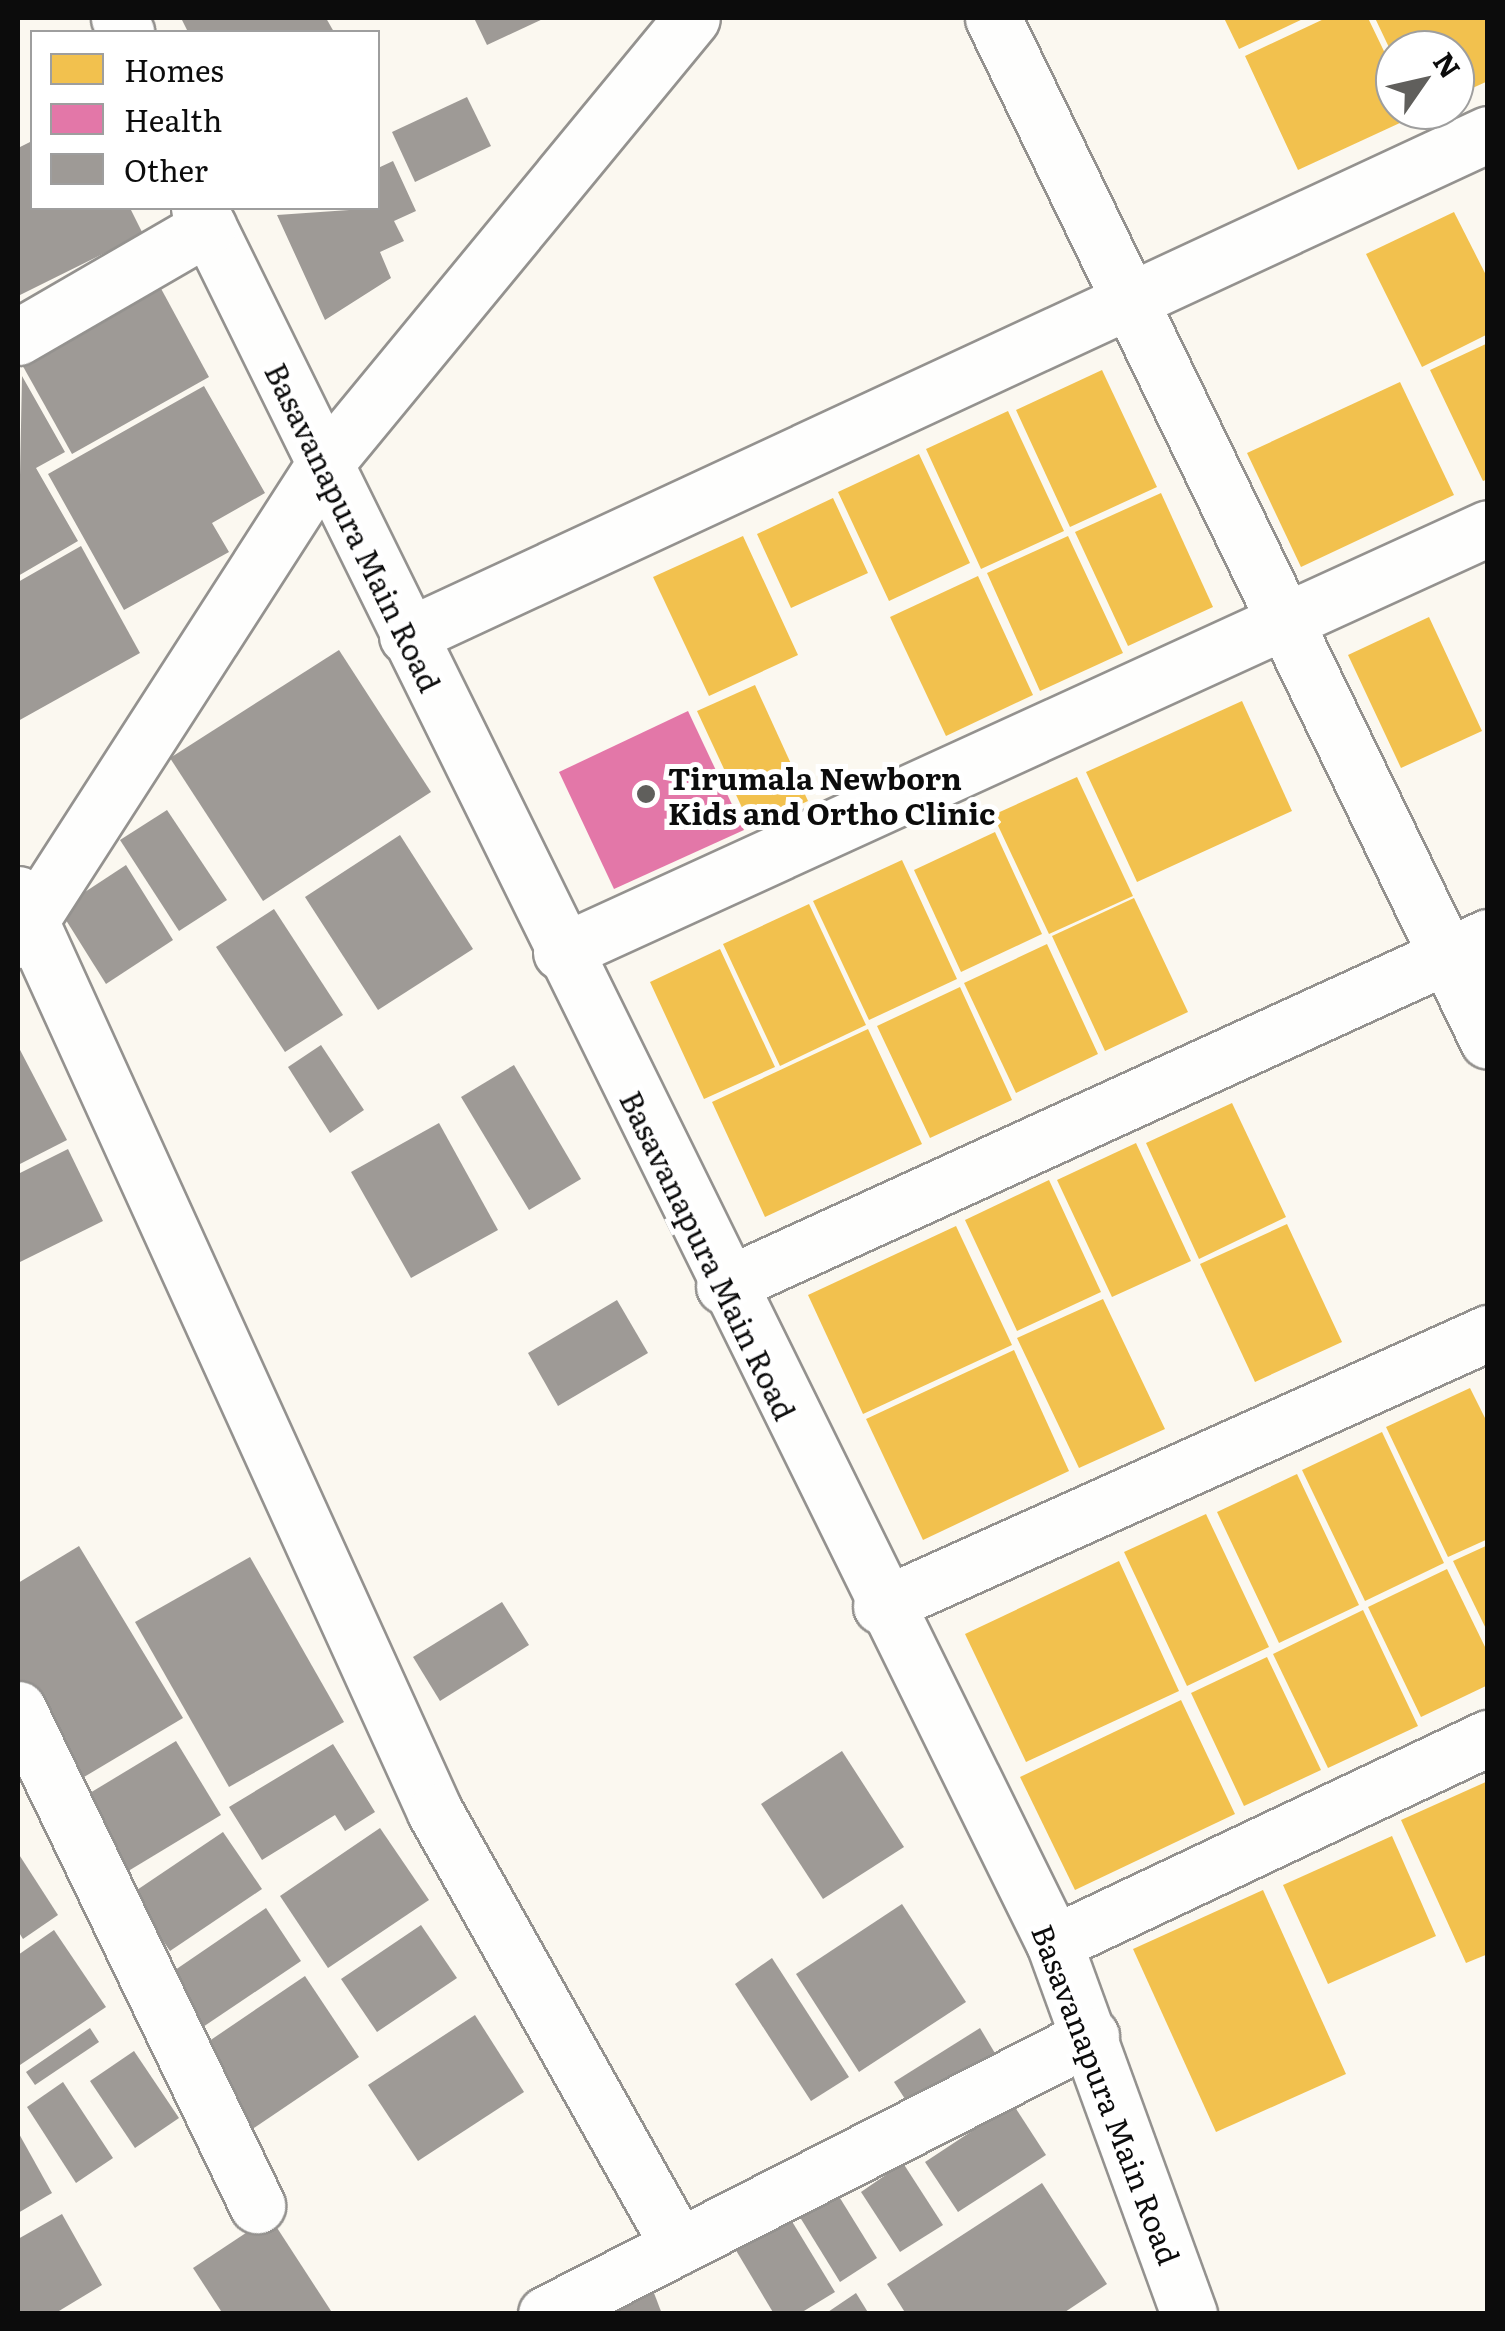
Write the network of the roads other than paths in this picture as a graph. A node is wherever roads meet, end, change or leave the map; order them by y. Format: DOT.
graph roads {
  1 [pos="692,18"];
  2 [pos="992,18"];
  3 [pos="1488,134"];
  4 [pos="204,217"];
  5 [pos="1130,300"];
  6 [pos="18,337"];
  7 [pos="323,466"];
  8 [pos="1488,528"];
  9 [pos="1282,622"];
  10 [pos="407,636"];
  11 [pos="22,918"];
  12 [pos="1467,946"];
  13 [pos="561,952"];
  14 [pos="1488,1040"];
  15 [pos="724,1286"];
  16 [pos="1488,1333"];
  17 [pos="881,1606"];
  18 [pos="18,1709"];
  19 [pos="1488,1738"];
  20 [pos="1054,1943"];
  21 [pos="1090,2036"];
  22 [pos="256,2205"];
  23 [pos="679,2246"];
  24 [pos="546,2314"];
  25 [pos="1189,2314"];
  1 -- 7 [label="street"];
  2 -- 5 [label="street"];
  3 -- 5 [label="street"];
  4 -- 6 [label="street"];
  4 -- 7 [label="street, Basavanapura Main Road"];
  5 -- 9 [label="street"];
  5 -- 10 [label="street"];
  7 -- 10 [label="street, Basavanapura Main Road"];
  7 -- 11 [label="street"];
  8 -- 9 [label="street"];
  9 -- 12 [label="street"];
  9 -- 13 [label="street"];
  10 -- 13 [label="street, Basavanapura Main Road"];
  11 -- 23 [label="street"];
  12 -- 14 [label="street"];
  12 -- 15 [label="street"];
  13 -- 15 [label="street, Basavanapura Main Road"];
  15 -- 17 [label="street, Basavanapura Main Road"];
  16 -- 17 [label="street"];
  17 -- 20 [label="street, Basavanapura Main Road"];
  18 -- 22 [label="street"];
  19 -- 20 [label="street"];
  20 -- 21 [label="street, Basavanapura Main Road"];
  21 -- 23 [label="street"];
  21 -- 25 [label="street, Basavanapura Main Road"];
  23 -- 24 [label="street"];
}
